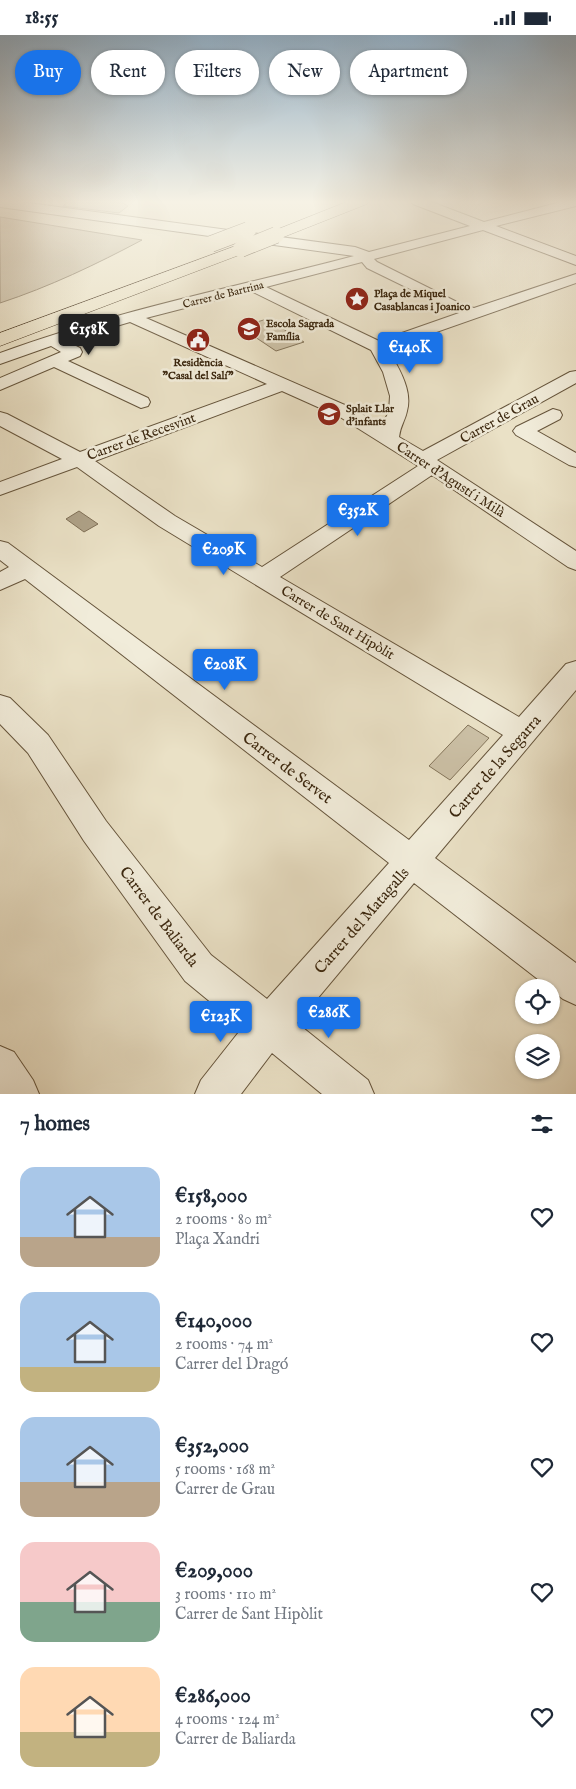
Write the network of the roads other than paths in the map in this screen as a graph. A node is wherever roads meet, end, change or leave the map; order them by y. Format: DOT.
graph roads {
  1 [pos="193,250"];
  2 [pos="237,250"];
  3 [pos="301,250"];
  4 [pos="393,250"];
  5 [pos="548,250"];
  6 [pos="366,258"];
  7 [pos="576,261"];
  8 [pos="128,274"];
  9 [pos="576,278"];
  10 [pos="252,286"];
  11 [pos="473,313"];
  12 [pos="131,317"];
  13 [pos="55,339"];
  14 [pos="0,340"];
  15 [pos="378,347"];
  16 [pos="0,359"];
  17 [pos="55,361"];
  18 [pos="576,376"];
  19 [pos="283,384"];
  20 [pos="0,385"];
  21 [pos="141,402"];
  22 [pos="553,415"];
  23 [pos="0,418"];
  24 [pos="389,439"];
  25 [pos="78,460"];
  26 [pos="576,461"];
  27 [pos="427,463"];
  28 [pos="4,487"];
  29 [pos="0,548"];
  30 [pos="576,562"];
  31 [pos="26,568"];
  32 [pos="263,577"];
  33 [pos="0,582"];
  34 [pos="576,671"];
  35 [pos="0,706"];
  36 [pos="523,733"];
  37 [pos="417,865"];
  38 [pos="576,986"];
  39 [pos="270,1025"];
  40 [pos="0,1066"];
  41 [pos="19,1094"];
  42 [pos="215,1094"];
  43 [pos="354,1094"];
  1 -- 8 [label="main road, bridge"];
  2 -- 14 [label="main road, bridge"];
  3 -- 6 [label="street"];
  4 -- 6 [label="street, Carrer de Bartrina"];
  5 -- 7 [label="street"];
  6 -- 10 [label="street, Carrer de Bartrina"];
  6 -- 11 [label="street"];
  9 -- 11 [label="street"];
  10 -- 12 [label="street, Carrer de Bartrina"];
  10 -- 15 [label="street"];
  11 -- 15 [label="street"];
  12 -- 13 [label="street, Carrer de Bartrina"];
  12 -- 19 [label="street, Carrer d'Agustí i Milà"];
  13 -- 16 [label="street, Carrer de Bartrina"];
  13 -- 17 [label="street"];
  15 -- 24 [label="street"];
  17 -- 20 [label="street"];
  17 -- 21 [label="street"];
  18 -- 27 [label="street, Carrer de Grau"];
  19 -- 24 [label="street, Carrer d'Agustí i Milà"];
  19 -- 25 [label="street, Carrer de Recesvint"];
  22 -- 26 [label="street"];
  23 -- 25 [label="street, Carrer de Sant Hipòlit"];
  24 -- 27 [label="street, Carrer d'Agustí i Milà"];
  25 -- 28 [label="street, Carrer de Recesvint"];
  25 -- 32 [label="street, Carrer de Sant Hipòlit"];
  27 -- 30 [label="street, Carrer d'Agustí i Milà"];
  27 -- 32 [label="street, Carrer de Grau"];
  29 -- 31 [label="street, Carrer de Servet"];
  31 -- 33 [label="street"];
  31 -- 37 [label="street, Carrer de Servet"];
  32 -- 36 [label="street, Carrer de Sant Hipòlit"];
  34 -- 36 [label="street, Carrer de la Segarra"];
  35 -- 39 [label="street, Carrer de Baliarda"];
  36 -- 37 [label="street, Carrer de la Segarra"];
  37 -- 38 [label="street, Carrer de Servet"];
  37 -- 39 [label="street, Carrer del Matagalls"];
  39 -- 42 [label="street, Carrer del Matagalls"];
  39 -- 43 [label="street, Carrer de Baliarda"];
  40 -- 41 [label="street"];
}
